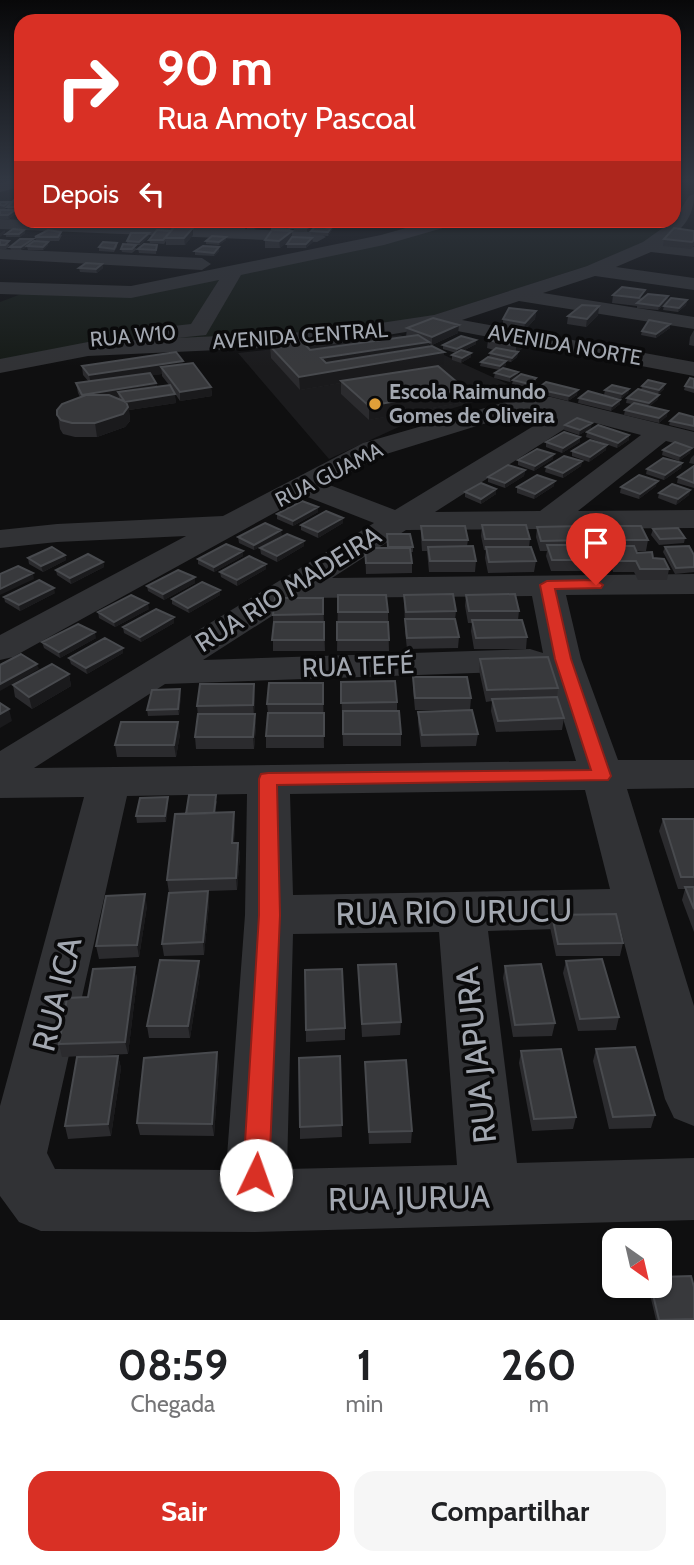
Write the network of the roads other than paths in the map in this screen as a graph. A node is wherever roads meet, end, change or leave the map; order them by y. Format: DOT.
graph roads {
  1 [pos="85,243"];
  2 [pos="372,243"];
  3 [pos="653,243"];
  4 [pos="649,246"];
  5 [pos="694,252"];
  6 [pos="0,254"];
  7 [pos="70,257"];
  8 [pos="256,267"];
  9 [pos="594,270"];
  10 [pos="233,271"];
  11 [pos="694,284"];
  12 [pos="0,288"];
  13 [pos="518,296"];
  14 [pos="437,321"];
  15 [pos="694,323"];
  16 [pos="196,337"];
  17 [pos="0,354"];
  18 [pos="0,366"];
  19 [pos="694,369"];
  20 [pos="576,410"];
  21 [pos="661,432"];
  22 [pos="694,440"];
  23 [pos="305,486"];
  24 [pos="548,519"];
  25 [pos="694,519"];
  26 [pos="396,521"];
  27 [pos="229,526"];
  28 [pos="57,533"];
  29 [pos="0,539"];
  30 [pos="0,560"];
  31 [pos="694,584"];
  32 [pos="547,585"];
  33 [pos="291,588"];
  34 [pos="0,649"];
  35 [pos="563,659"];
  36 [pos="153,673"];
  37 [pos="0,770"];
  38 [pos="694,774"];
  39 [pos="602,776"];
  40 [pos="268,779"];
  41 [pos="109,782"];
  42 [pos="0,783"];
  43 [pos="638,907"];
  44 [pos="462,914"];
  45 [pos="269,915"];
  46 [pos="694,1099"];
  47 [pos="694,1189"];
  48 [pos="490,1196"];
  49 [pos="41,1200"];
  50 [pos="255,1201"];
  1 -- 7 [label="street"];
  2 -- 8 [label="street"];
  3 -- 4 [label="street, AVENIDA CENTRAL"];
  4 -- 5 [label="street"];
  4 -- 9 [label="street, AVENIDA CENTRAL"];
  6 -- 7 [label="street"];
  7 -- 8 [label="street"];
  8 -- 10 [label="street"];
  9 -- 11 [label="street"];
  9 -- 13 [label="street, AVENIDA CENTRAL"];
  10 -- 12 [label="street"];
  10 -- 16 [label="street, RUA W10"];
  13 -- 14 [label="street, AVENIDA CENTRAL"];
  13 -- 15 [label="street"];
  14 -- 16 [label="street, AVENIDA CENTRAL"];
  14 -- 19 [label="street, AVENIDA NORTE"];
  16 -- 17 [label="street, RUA W10"];
  16 -- 18 [label="street, AVENIDA CENTRAL"];
  20 -- 21 [label="street, RUA GUAMA"];
  20 -- 23 [label="street, RUA GUAMA"];
  20 -- 26 [label="street, RUA RIO MADEIRA"];
  21 -- 22 [label="street, RUA GUAMA"];
  21 -- 24 [label="street"];
  23 -- 26 [label="street"];
  23 -- 27 [label="street, RUA GUAMA"];
  24 -- 25 [label="street"];
  24 -- 26 [label="street"];
  26 -- 33 [label="street, RUA RIO MADEIRA"];
  27 -- 28 [label="street, RUA GUAMA"];
  27 -- 34 [label="street"];
  28 -- 29 [label="street, RUA GUAMA"];
  28 -- 30 [label="street"];
  31 -- 32 [label="street"];
  32 -- 33 [label="street"];
  32 -- 35 [label="street"];
  33 -- 36 [label="street, RUA RIO MADEIRA"];
  35 -- 36 [label="street, RUA TEFÉ"];
  35 -- 39 [label="street"];
  36 -- 37 [label="street, RUA RIO MADEIRA"];
  38 -- 39 [label="street"];
  39 -- 40 [label="street"];
  39 -- 43 [label="street"];
  40 -- 41 [label="street"];
  40 -- 45 [label="street"];
  41 -- 42 [label="street"];
  41 -- 49 [label="street, RUA ICA"];
  43 -- 44 [label="street, RUA RIO URUCU"];
  43 -- 46 [label="street"];
  44 -- 45 [label="street, RUA RIO URUCU"];
  44 -- 48 [label="street, RUA JAPURA"];
  45 -- 50 [label="street"];
  47 -- 48 [label="street, RUA JURUA"];
  48 -- 50 [label="street, RUA JURUA"];
  49 -- 50 [label="street, RUA JURUA"];
}
